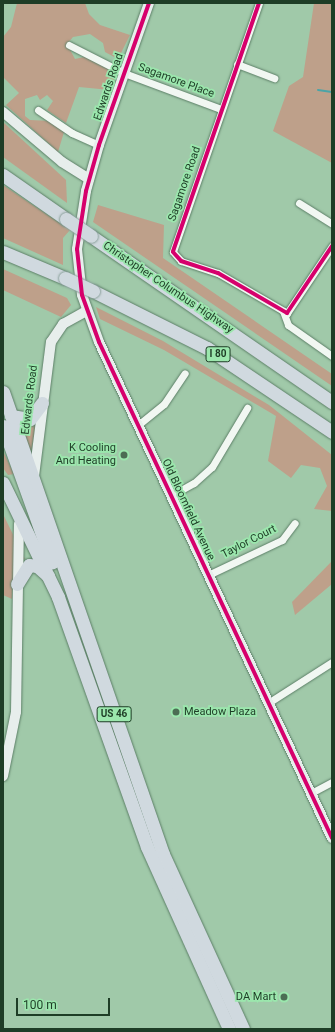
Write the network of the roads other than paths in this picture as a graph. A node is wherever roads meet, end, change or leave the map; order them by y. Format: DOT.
graph roads {
  1 [pos="150,3"];
  2 [pos="259,3"];
  3 [pos="69,45"];
  4 [pos="237,64"];
  5 [pos="124,73"];
  6 [pos="274,78"];
  7 [pos="220,109"];
  8 [pos="38,110"];
  9 [pos="3,112"];
  10 [pos="99,145"];
  11 [pos="3,171"];
  12 [pos="3,176"];
  13 [pos="90,179"];
  14 [pos="15,184"];
  15 [pos="299,203"];
  16 [pos="332,224"];
  17 [pos="3,244"];
  18 [pos="332,246"];
  19 [pos="3,252"];
  20 [pos="35,265"];
  21 [pos="86,311"];
  22 [pos="283,311"];
  23 [pos="332,356"];
  24 [pos="185,374"];
  25 [pos="3,392"];
  26 [pos="332,402"];
  27 [pos="42,403"];
  28 [pos="247,408"];
  29 [pos="11,416"];
  30 [pos="138,425"];
  31 [pos="3,426"];
  32 [pos="332,432"];
  33 [pos="3,483"];
  34 [pos="36,486"];
  35 [pos="10,495"];
  36 [pos="172,495"];
  37 [pos="295,523"];
  38 [pos="208,575"];
  39 [pos="51,579"];
  40 [pos="17,584"];
  41 [pos="58,596"];
  42 [pos="332,662"];
  43 [pos="268,703"];
  44 [pos="3,776"];
  45 [pos="332,782"];
  46 [pos="311,793"];
  47 [pos="332,838"];
  48 [pos="230,1029"];
  49 [pos="243,1029"];
  1 -- 5 [label="street, Edwards Road"];
  2 -- 4 [label="street, Sagamore Road"];
  3 -- 5 [label="street, Sagamore Place"];
  4 -- 6 [label="street"];
  4 -- 7 [label="street, Sagamore Road"];
  5 -- 7 [label="street, Sagamore Place"];
  5 -- 10 [label="street, Edwards Road"];
  7 -- 22 [label="street, Sagamore Road"];
  8 -- 10 [label="street"];
  9 -- 13 [label="street"];
  10 -- 13 [label="street, Edwards Road"];
  11 -- 14 [label="highway"];
  12 -- 14 [label="highway, Christopher Columbus Highway / I 80"];
  13 -- 21 [label="street, Old Bloomfield Avenue"];
  14 -- 26 [label="highway, Christopher Columbus Highway / I 80, bridge"];
  15 -- 16 [label="street"];
  17 -- 20 [label="highway"];
  18 -- 22 [label="street"];
  19 -- 20 [label="highway, I 80"];
  20 -- 32 [label="highway, I 80, bridge"];
  21 -- 27 [label="street, Edwards Road"];
  21 -- 30 [label="street, Old Bloomfield Avenue"];
  22 -- 23 [label="street"];
  24 -- 30 [label="street"];
  25 -- 29 [label="highway, US 46"];
  27 -- 29 [label="highway"];
  27 -- 34 [label="street, Edwards Road"];
  28 -- 36 [label="street"];
  29 -- 34 [label="highway, US 46"];
  30 -- 36 [label="street, Old Bloomfield Avenue"];
  31 -- 41 [label="highway"];
  33 -- 35 [label="highway, US 46"];
  34 -- 49 [label="highway, US 46"];
  35 -- 39 [label="highway, US 46"];
  35 -- 40 [label="street"];
  36 -- 38 [label="street, Old Bloomfield Avenue"];
  37 -- 38 [label="street, Taylor Court"];
  38 -- 43 [label="street, Old Bloomfield Avenue"];
  39 -- 40 [label="highway"];
  39 -- 41 [label="highway, US 46"];
  40 -- 44 [label="street"];
  41 -- 48 [label="highway, US 46"];
  42 -- 43 [label="street"];
  43 -- 46 [label="street, Old Bloomfield Avenue"];
  45 -- 46 [label="street"];
  46 -- 47 [label="street, Old Bloomfield Avenue"];
}
